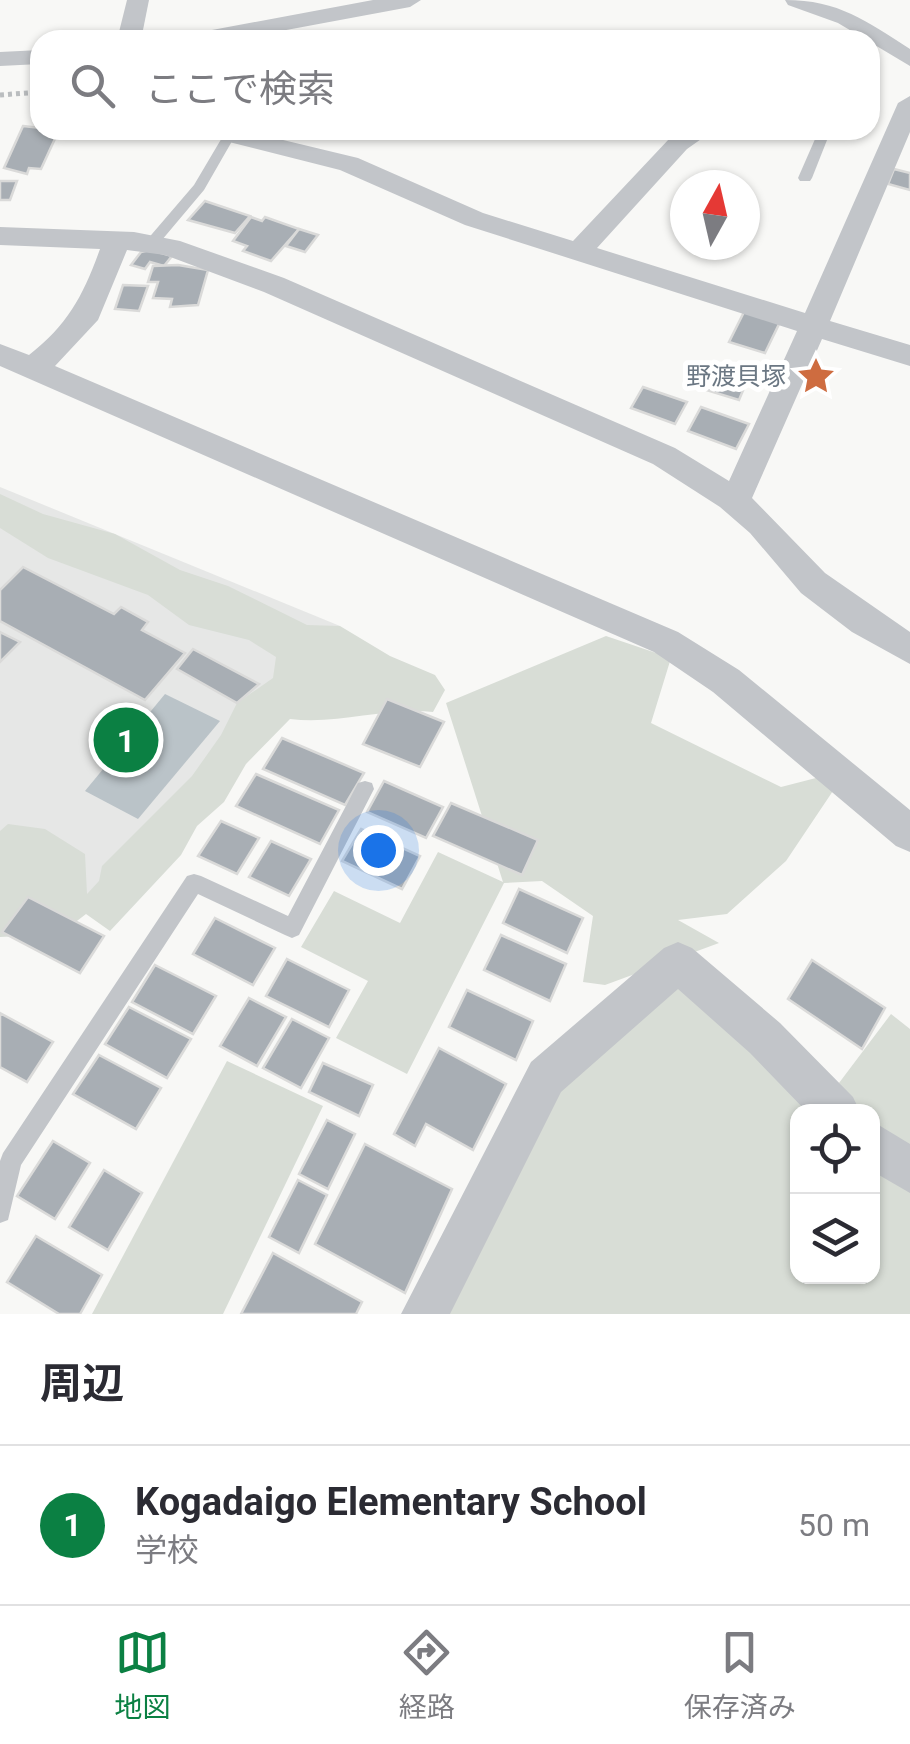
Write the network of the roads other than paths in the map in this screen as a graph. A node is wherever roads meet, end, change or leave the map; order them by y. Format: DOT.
graph roads {
  1 [pos="138,0"];
  2 [pos="410,0"];
  3 [pos="796,0"];
  4 [pos="131,30"];
  5 [pos="250,30"];
  6 [pos="865,30"];
  7 [pos="880,40"];
  8 [pos="30,57"];
  9 [pos="0,59"];
  10 [pos="910,59"];
  11 [pos="907,117"];
  12 [pos="880,121"];
  13 [pos="216,140"];
  14 [pos="248,140"];
  15 [pos="685,140"];
  16 [pos="821,140"];
  17 [pos="805,178"];
  18 [pos="0,236"];
  19 [pos="117,240"];
  20 [pos="151,244"];
  21 [pos="578,251"];
  22 [pos="814,325"];
  23 [pos="0,354"];
  24 [pos="910,356"];
  25 [pos="32,368"];
  26 [pos="731,498"];
  27 [pos="910,649"];
  28 [pos="365,789"];
  29 [pos="910,834"];
  30 [pos="830,1104"];
  31 [pos="880,1149"];
  32 [pos="910,1171"];
  33 [pos="0,1212"];
  34 [pos="426,1314"];
  1 -- 4 [label="street"];
  2 -- 5 [label="street"];
  3 -- 6 [label="street"];
  7 -- 10 [label="street"];
  8 -- 9 [label="street"];
  11 -- 12 [label="street"];
  11 -- 22 [label="street"];
  13 -- 20 [label="lane"];
  14 -- 21 [label="street"];
  15 -- 21 [label="street"];
  16 -- 17 [label="lane"];
  18 -- 19 [label="street"];
  19 -- 20 [label="street"];
  19 -- 25 [label="street"];
  20 -- 26 [label="street"];
  21 -- 22 [label="street"];
  22 -- 24 [label="street"];
  22 -- 26 [label="street"];
  23 -- 25 [label="street"];
  25 -- 29 [label="street"];
  26 -- 27 [label="street"];
  28 -- 33 [label="lane"];
  30 -- 34 [label="street"];
  31 -- 32 [label="street"];
}
